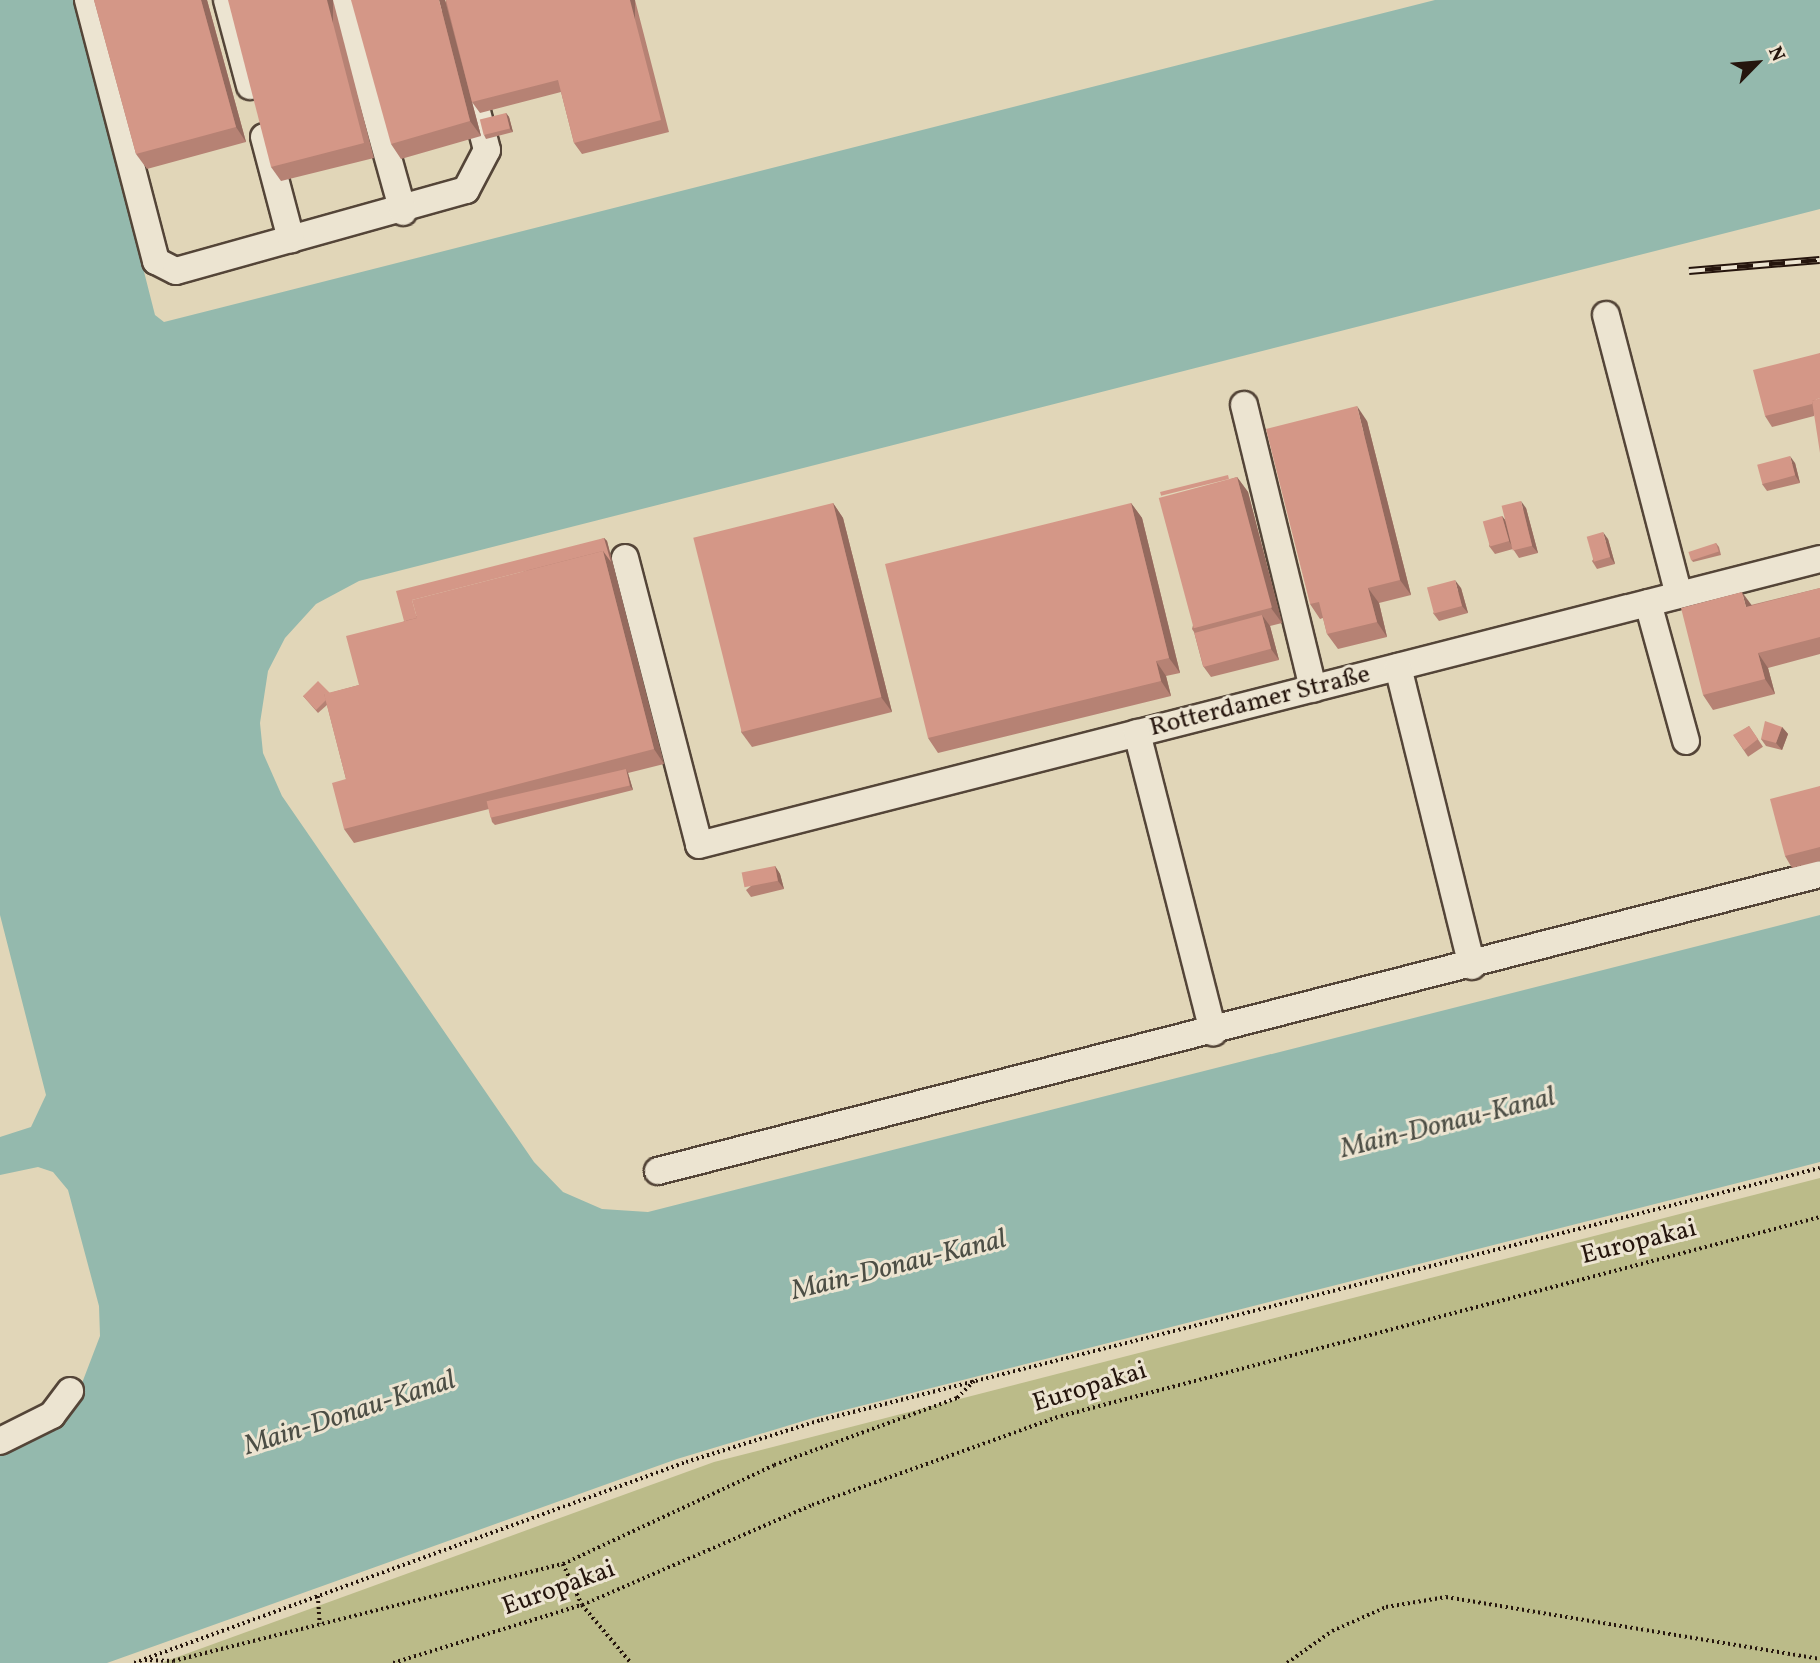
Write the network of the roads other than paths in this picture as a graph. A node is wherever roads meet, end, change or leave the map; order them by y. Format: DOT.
graph roads {
  1 [pos="88,0"];
  2 [pos="227,0"];
  3 [pos="344,0"];
  4 [pos="460,50"];
  5 [pos="403,212"];
  6 [pos="291,239"];
  7 [pos="1606,315"];
  8 [pos="1244,405"];
  9 [pos="625,558"];
  10 [pos="1820,559"];
  11 [pos="1679,596"];
  12 [pos="1648,603"];
  13 [pos="1398,667"];
  14 [pos="1313,689"];
  15 [pos="1137,733"];
  16 [pos="1686,741"];
  17 [pos="1820,874"];
  18 [pos="1472,966"];
  19 [pos="1213,1032"];
  20 [pos="658,1171"];
  21 [pos="70,1391"];
  22 [pos="0,1441"];
  1 -- 6 [label="street"];
  2 -- 6 [label="street"];
  3 -- 5 [label="street"];
  4 -- 5 [label="street"];
  5 -- 6 [label="street"];
  7 -- 11 [label="street"];
  8 -- 14 [label="street"];
  9 -- 15 [label="street, Rotterdamer Straße"];
  10 -- 11 [label="street, Rotterdamer Straße"];
  11 -- 12 [label="street, Rotterdamer Straße"];
  12 -- 13 [label="street, Rotterdamer Straße"];
  12 -- 16 [label="street"];
  13 -- 14 [label="street, Rotterdamer Straße"];
  13 -- 18 [label="street"];
  14 -- 15 [label="street, Rotterdamer Straße"];
  15 -- 19 [label="street"];
  17 -- 18 [label="street"];
  18 -- 19 [label="street"];
  19 -- 20 [label="street"];
  21 -- 22 [label="street"];
}
